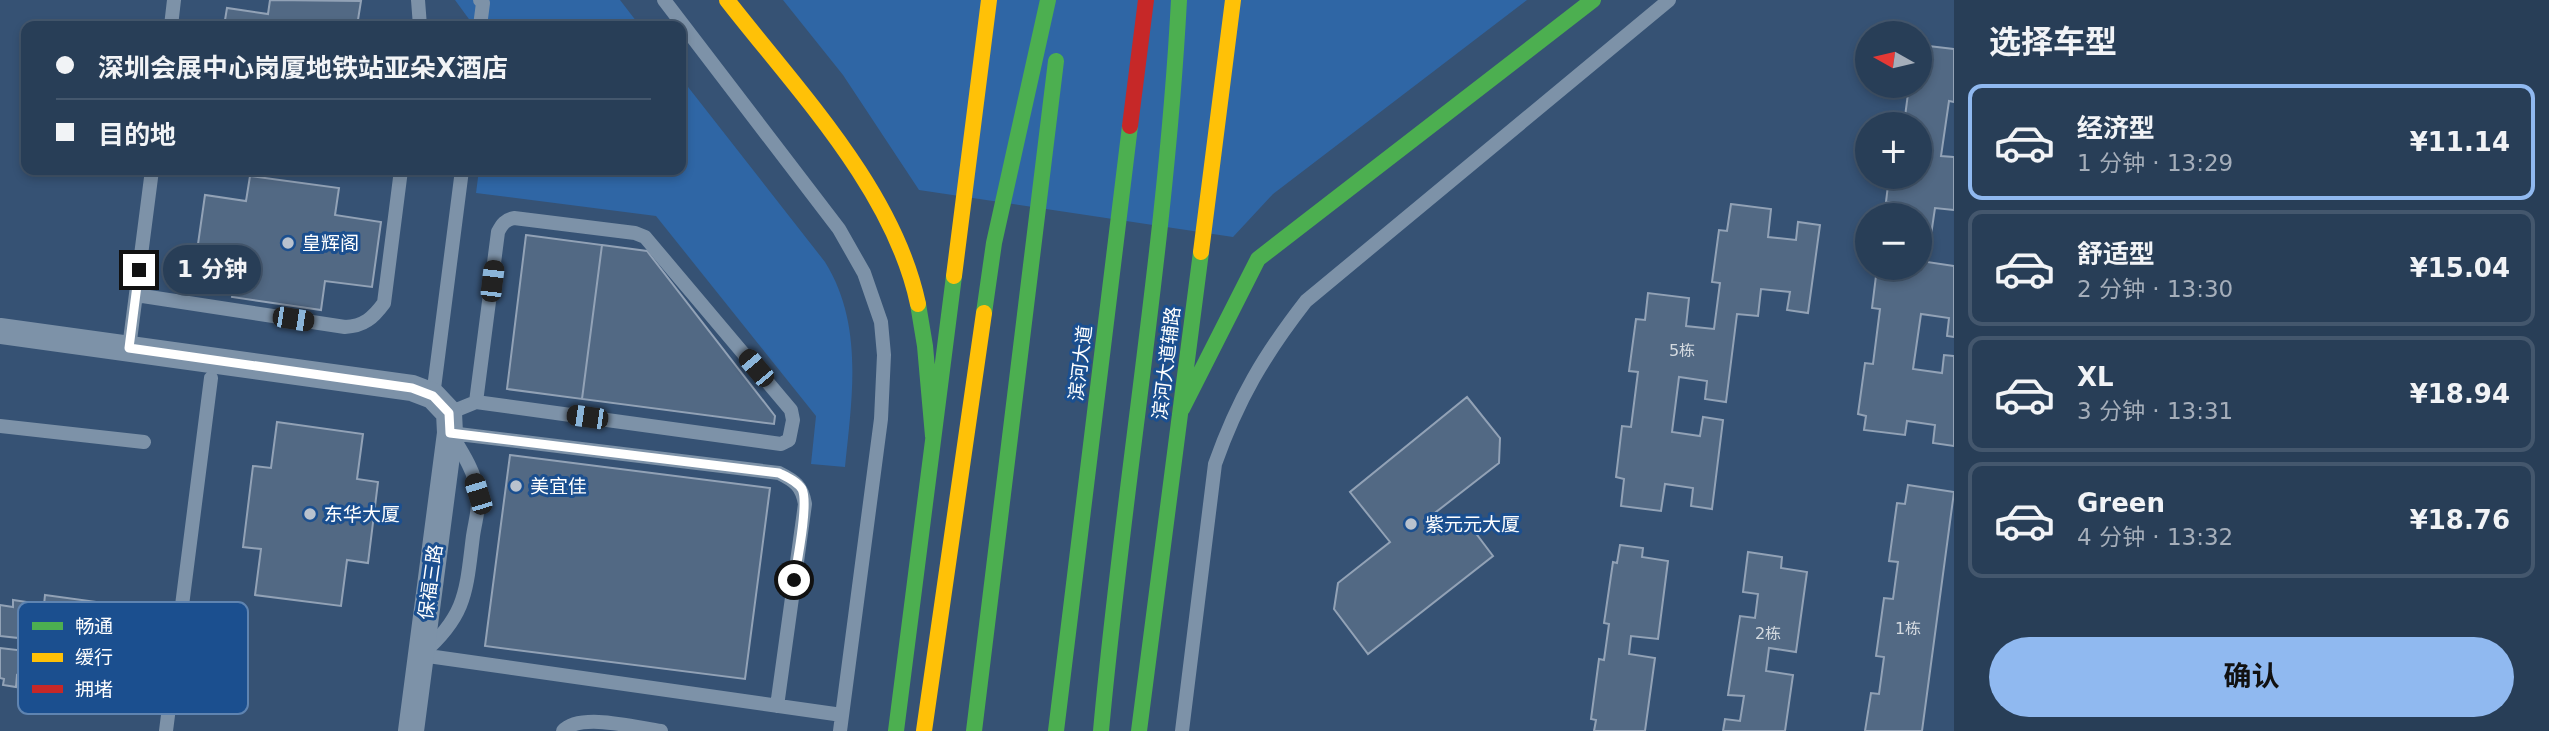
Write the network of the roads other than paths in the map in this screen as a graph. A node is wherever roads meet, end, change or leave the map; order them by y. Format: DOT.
graph roads {
  1 [pos="174,0"];
  2 [pos="418,0"];
  3 [pos="480,0"];
  4 [pos="664,0"];
  5 [pos="727,0"];
  6 [pos="989,0"];
  7 [pos="1048,0"];
  8 [pos="1146,0"];
  9 [pos="1179,0"];
  10 [pos="1233,0"];
  11 [pos="1593,0"];
  12 [pos="1669,0"];
  13 [pos="172,21"];
  14 [pos="420,21"];
  15 [pos="481,21"];
  16 [pos="680,21"];
  17 [pos="686,29"];
  18 [pos="1059,41"];
  19 [pos="151,175"];
  20 [pos="400,175"];
  21 [pos="462,175"];
  22 [pos="136,295"];
  23 [pos="0,331"];
  24 [pos="129,348"];
  25 [pos="211,378"];
  26 [pos="476,402"];
  27 [pos="1182,409"];
  28 [pos="444,414"];
  29 [pos="0,426"];
  30 [pos="933,436"];
  31 [pos="144,442"];
  32 [pos="182,602"];
  33 [pos="421,655"];
  34 [pos="777,706"];
  35 [pos="842,715"];
  36 [pos="411,731"];
  37 [pos="563,731"];
  38 [pos="661,731"];
  39 [pos="840,731"];
  40 [pos="896,731"];
  41 [pos="924,731"];
  42 [pos="974,731"];
  43 [pos="1056,731"];
  44 [pos="1101,731"];
  45 [pos="1139,731"];
  46 [pos="1182,731"];
  1 -- 13 [label="lane"];
  2 -- 14 [label="lane"];
  3 -- 15 [label="lane"];
  4 -- 16 [label="lane"];
  5 -- 30 [label="main road"];
  6 -- 30 [label="main road"];
  7 -- 41 [label="main road"];
  8 -- 43 [label="main road, 滨河大道"];
  9 -- 44 [label="main road"];
  10 -- 27 [label="main road, 滨河大道辅路"];
  11 -- 27 [label="main road"];
  12 -- 46 [label="lane"];
  17 -- 35 [label="lane"];
  18 -- 42 [label="main road"];
  19 -- 22 [label="lane"];
  20 -- 22 [label="lane"];
  21 -- 28 [label="lane"];
  22 -- 24 [label="lane"];
  23 -- 24 [label="street"];
  24 -- 28 [label="street"];
  25 -- 32 [label="lane"];
  26 -- 26 [label="lane"];
  26 -- 28 [label="lane"];
  27 -- 45 [label="main road, 滨河大道辅路"];
  28 -- 33 [label="street, 保福三路"];
  28 -- 33 [label="lane"];
  28 -- 34 [label="lane"];
  29 -- 31 [label="lane"];
  30 -- 40 [label="main road"];
  33 -- 34 [label="lane"];
  33 -- 36 [label="street, 保福三路"];
  34 -- 35 [label="lane"];
  35 -- 39 [label="lane"];
  37 -- 38 [label="lane"];
}
